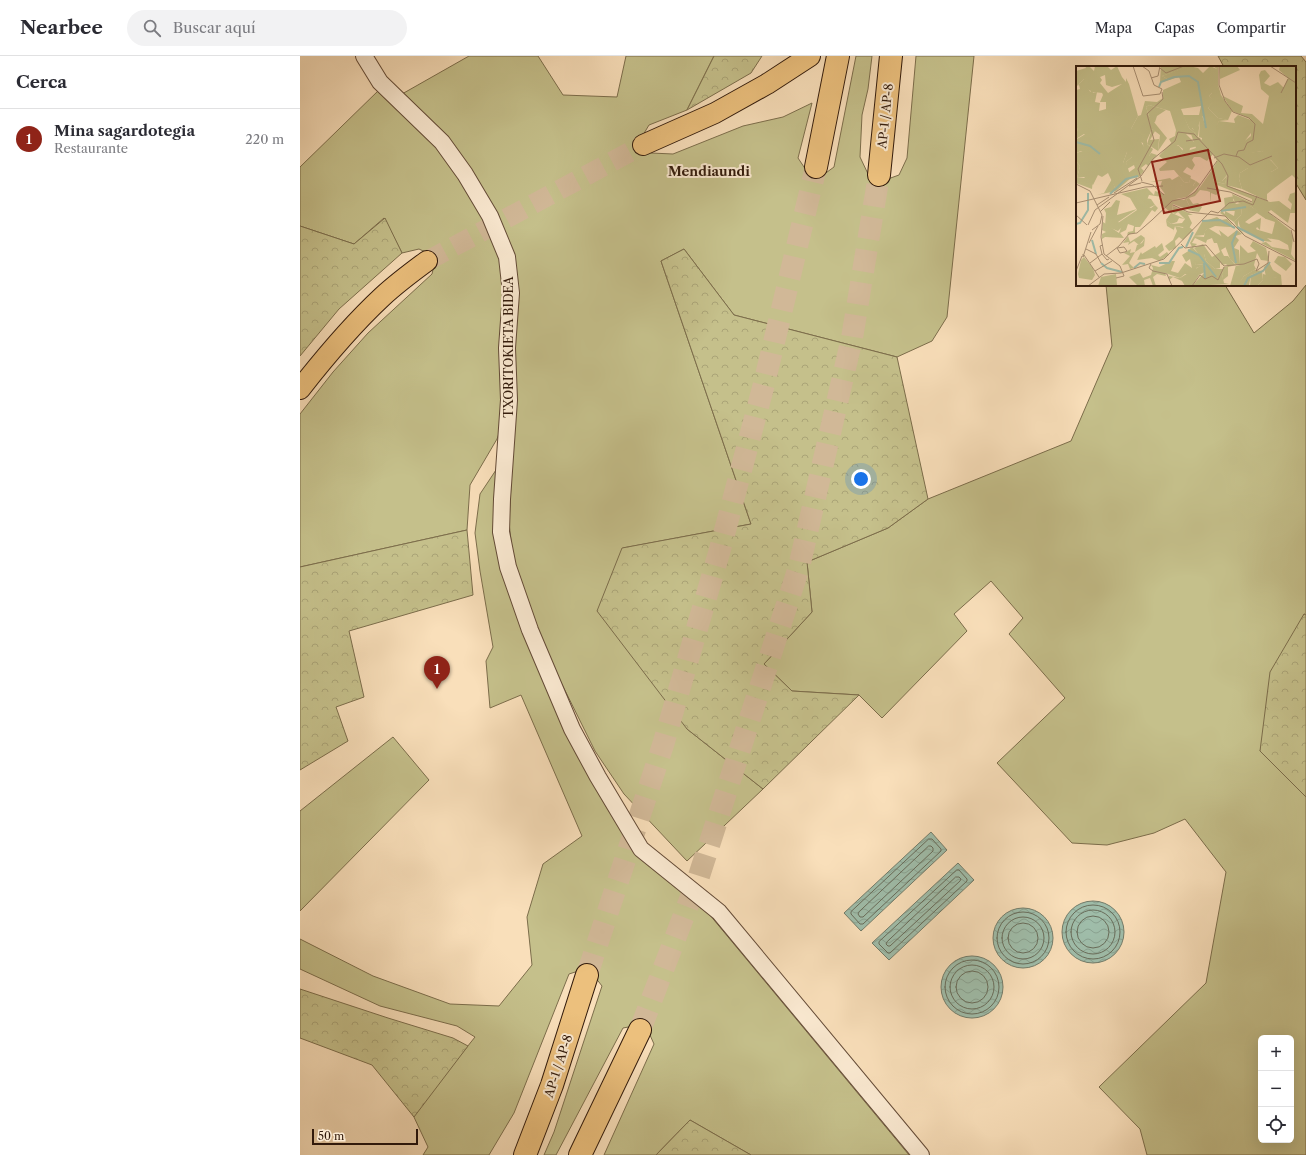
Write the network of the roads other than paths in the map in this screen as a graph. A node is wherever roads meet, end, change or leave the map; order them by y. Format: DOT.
graph roads {
  1 [pos="364,56"];
  2 [pos="810,56"];
  3 [pos="838,56"];
  4 [pos="891,56"];
  5 [pos="643,145"];
  6 [pos="816,167"];
  7 [pos="879,175"];
  8 [pos="427,261"];
  9 [pos="300,388"];
  10 [pos="587,975"];
  11 [pos="640,1030"];
  12 [pos="525,1155"];
  13 [pos="580,1155"];
  14 [pos="921,1155"];
  1 -- 14 [label="street, TXORITOKIETA BIDEA"];
  2 -- 5 [label="main road"];
  3 -- 6 [label="highway"];
  4 -- 7 [label="highway, AP-1 / AP-8"];
  8 -- 9 [label="main road"];
  10 -- 12 [label="highway, AP-1 / AP-8"];
  11 -- 13 [label="highway"];
}
